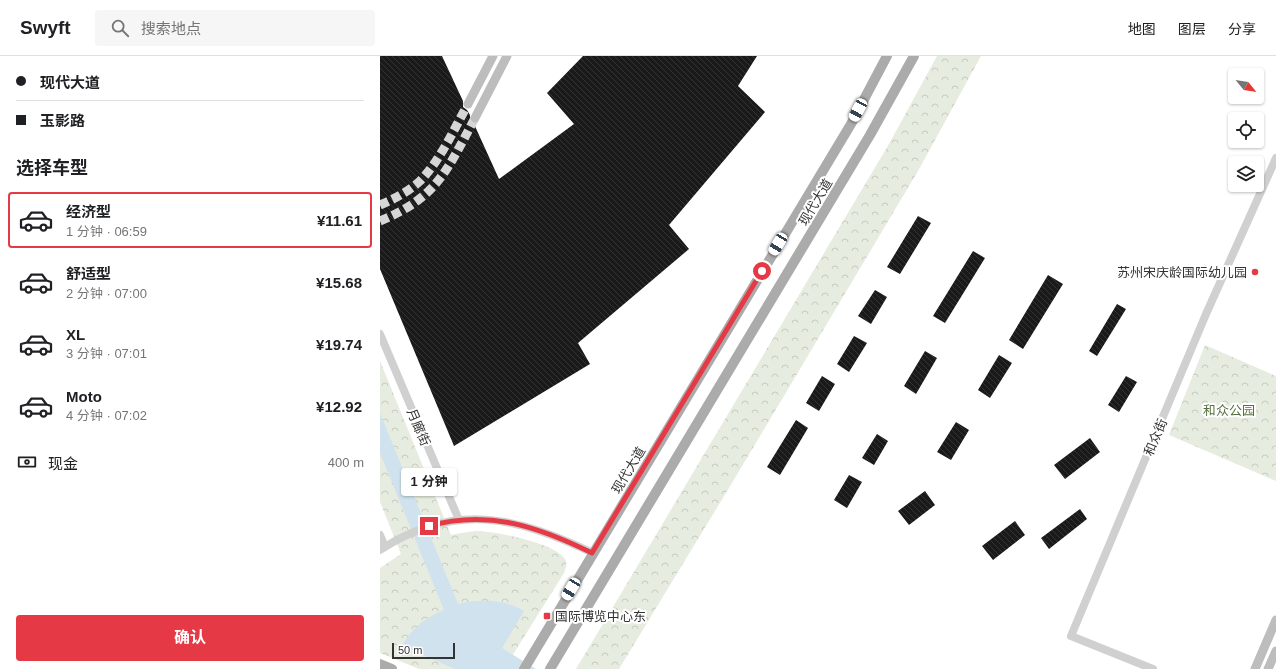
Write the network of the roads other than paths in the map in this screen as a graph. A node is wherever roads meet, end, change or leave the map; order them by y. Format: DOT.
graph roads {
  1 [pos="493,56"];
  2 [pos="507,56"];
  3 [pos="887,56"];
  4 [pos="914,56"];
  5 [pos="468,104"];
  6 [pos="475,118"];
  7 [pos="1276,158"];
  8 [pos="380,334"];
  9 [pos="459,520"];
  10 [pos="380,535"];
  11 [pos="382,548"];
  12 [pos="592,553"];
  13 [pos="1276,620"];
  14 [pos="1276,651"];
  15 [pos="380,664"];
  16 [pos="525,666"];
  17 [pos="392,669"];
  18 [pos="550,669"];
  19 [pos="1153,669"];
  20 [pos="1255,669"];
  21 [pos="1268,669"];
  1 -- 5 [label="main road"];
  2 -- 6 [label="main road"];
  3 -- 12 [label="main road, 现代大道"];
  4 -- 18 [label="main road, 现代大道"];
  7 -- 19 [label="street, 和众街"];
  8 -- 9 [label="street, 月廊街"];
  9 -- 11 [label="street"];
  9 -- 12 [label="street"];
  10 -- 11 [label="street"];
  12 -- 16 [label="main road, 现代大道"];
  13 -- 20 [label="main road"];
  14 -- 21 [label="main road"];
  15 -- 17 [label="main road"];
}
